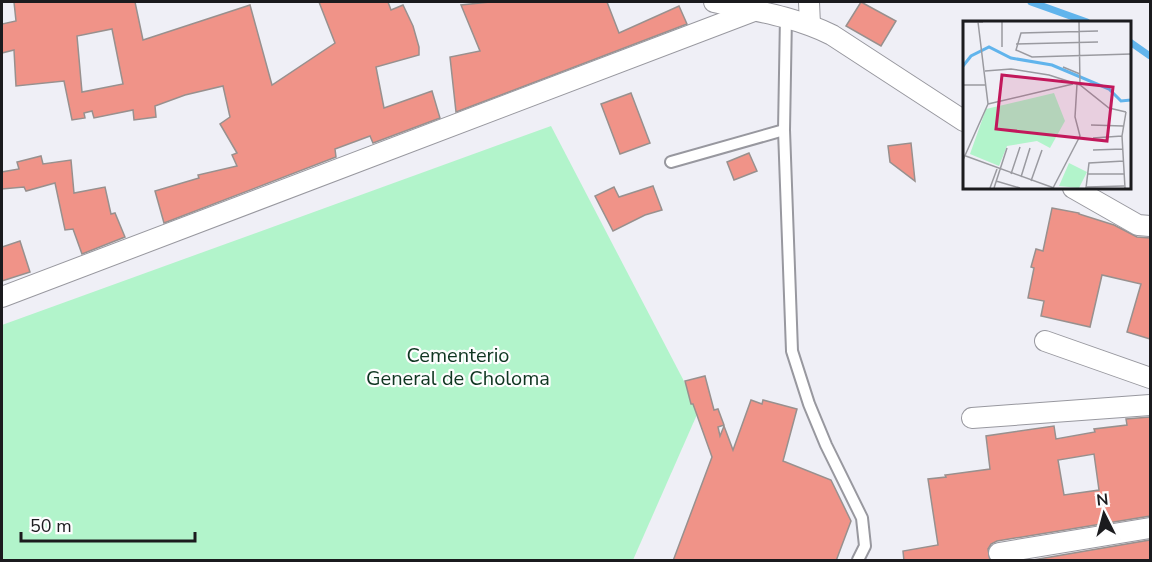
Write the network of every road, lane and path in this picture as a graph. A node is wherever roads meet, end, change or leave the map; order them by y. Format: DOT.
graph roads {
  1 [pos="714,2"];
  2 [pos="808,2"];
  3 [pos="754,11"];
  4 [pos="786,16"];
  5 [pos="810,25"];
  6 [pos="963,120"];
  7 [pos="784,130"];
  8 [pos="671,162"];
  9 [pos="1075,189"];
  10 [pos="1150,226"];
  11 [pos="2,297"];
  12 [pos="1045,341"];
  13 [pos="1150,378"];
  14 [pos="1150,405"];
  15 [pos="972,418"];
  16 [pos="1150,528"];
  17 [pos="999,553"];
  18 [pos="858,561"];
  1 -- 3 [label="street"];
  2 -- 5 [label="street"];
  3 -- 4 [label="street"];
  3 -- 11 [label="street"];
  4 -- 5 [label="street"];
  4 -- 7 [label="lane"];
  5 -- 6 [label="street"];
  7 -- 8 [label="lane"];
  7 -- 18 [label="lane"];
  9 -- 10 [label="street"];
  12 -- 13 [label="street"];
  14 -- 15 [label="street"];
  16 -- 17 [label="street"];
}
